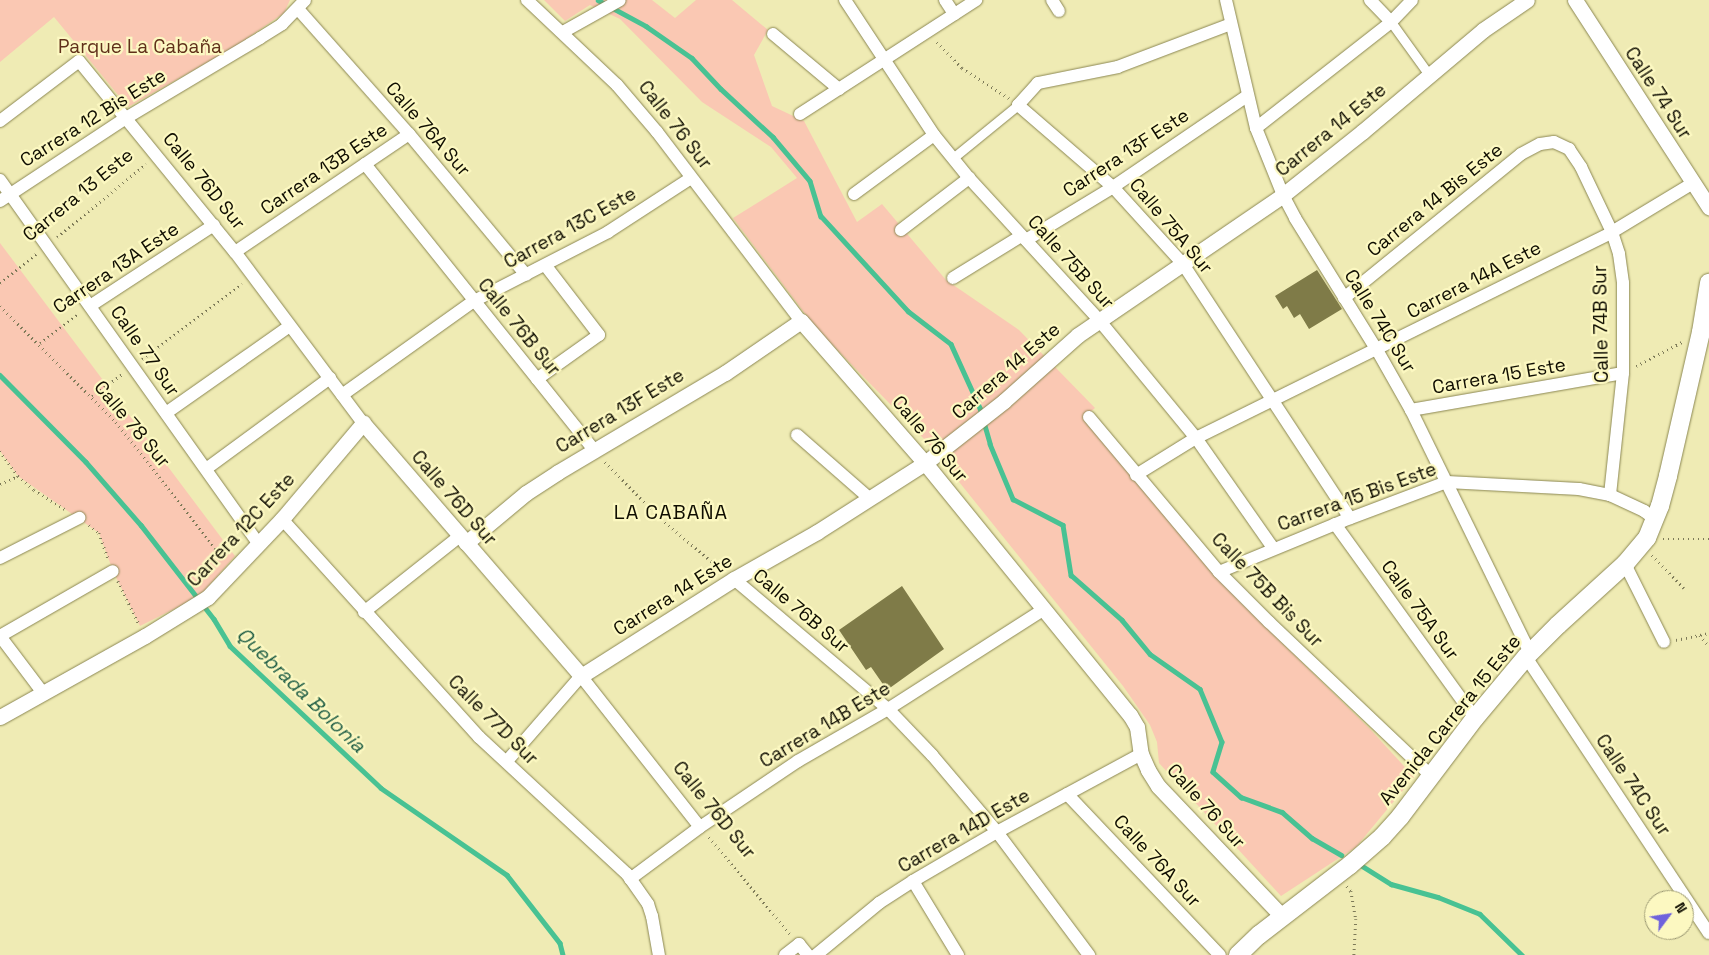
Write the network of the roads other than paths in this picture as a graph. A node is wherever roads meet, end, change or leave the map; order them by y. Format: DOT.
graph roads {
  1 [pos="526,0"];
  2 [pos="620,0"];
  3 [pos="845,0"];
  4 [pos="945,0"];
  5 [pos="976,0"];
  6 [pos="1052,0"];
  7 [pos="1226,0"];
  8 [pos="1370,0"];
  9 [pos="1412,0"];
  10 [pos="1527,0"];
  11 [pos="1575,0"];
  12 [pos="301,5"];
  13 [pos="1059,11"];
  14 [pos="954,14"];
  15 [pos="1391,22"];
  16 [pos="1232,24"];
  17 [pos="563,32"];
  18 [pos="773,34"];
  19 [pos="884,60"];
  20 [pos="1430,76"];
  21 [pos="839,89"];
  22 [pos="1247,96"];
  23 [pos="1018,104"];
  24 [pos="800,114"];
  25 [pos="126,118"];
  26 [pos="0,121"];
  27 [pos="1256,128"];
  28 [pos="409,134"];
  29 [pos="934,135"];
  30 [pos="1554,142"];
  31 [pos="953,158"];
  32 [pos="364,164"];
  33 [pos="691,178"];
  34 [pos="969,178"];
  35 [pos="0,180"];
  36 [pos="1693,183"];
  37 [pos="1113,187"];
  38 [pos="854,194"];
  39 [pos="1283,195"];
  40 [pos="5,197"];
  41 [pos="1709,207"];
  42 [pos="214,225"];
  43 [pos="901,230"];
  44 [pos="1612,232"];
  45 [pos="1024,238"];
  46 [pos="236,252"];
  47 [pos="1183,264"];
  48 [pos="545,265"];
  49 [pos="526,275"];
  50 [pos="953,278"];
  51 [pos="1709,283"];
  52 [pos="1344,298"];
  53 [pos="474,301"];
  54 [pos="90,306"];
  55 [pos="1099,320"];
  56 [pos="801,321"];
  57 [pos="290,326"];
  58 [pos="1705,334"];
  59 [pos="1377,350"];
  60 [pos="1623,373"];
  61 [pos="330,378"];
  62 [pos="537,379"];
  63 [pos="342,395"];
  64 [pos="1274,400"];
  65 [pos="1411,410"];
  66 [pos="166,413"];
  67 [pos="1089,418"];
  68 [pos="364,424"];
  69 [pos="797,435"];
  70 [pos="1196,438"];
  71 [pos="594,450"];
  72 [pos="925,463"];
  73 [pos="206,469"];
  74 [pos="1136,475"];
  75 [pos="1447,482"];
  76 [pos="1610,496"];
  77 [pos="870,499"];
  78 [pos="79,518"];
  79 [pos="282,518"];
  80 [pos="1350,518"];
  81 [pos="1656,520"];
  82 [pos="1335,524"];
  83 [pos="463,539"];
  84 [pos="259,544"];
  85 [pos="1273,548"];
  86 [pos="0,558"];
  87 [pos="1626,564"];
  88 [pos="113,571"];
  89 [pos="1220,572"];
  90 [pos="734,579"];
  91 [pos="1043,610"];
  92 [pos="364,612"];
  93 [pos="0,636"];
  94 [pos="1664,642"];
  95 [pos="1528,655"];
  96 [pos="581,676"];
  97 [pos="43,693"];
  98 [pos="888,709"];
  99 [pos="0,717"];
  100 [pos="1474,718"];
  101 [pos="1141,754"];
  102 [pos="507,761"];
  103 [pos="1431,776"];
  104 [pos="1067,794"];
  105 [pos="700,827"];
  106 [pos="997,832"];
  107 [pos="630,878"];
  108 [pos="914,881"];
  109 [pos="1282,916"];
  110 [pos="1709,933"];
  111 [pos="659,955"];
  112 [pos="784,955"];
  113 [pos="808,955"];
  114 [pos="816,955"];
  115 [pos="958,955"];
  116 [pos="1089,955"];
  117 [pos="1220,955"];
  118 [pos="1238,955"];
  1 -- 17 [label="street, Calle 76 Sur"];
  2 -- 17 [label="street"];
  3 -- 19 [label="street, Calle 75B Sur"];
  4 -- 14 [label="street"];
  5 -- 14 [label="street"];
  6 -- 13 [label="street"];
  7 -- 16 [label="street, Calle 74C Sur"];
  8 -- 15 [label="street"];
  9 -- 15 [label="street"];
  10 -- 20 [label="street, Carrera 14 Este"];
  11 -- 36 [label="street, Calle 74 Sur"];
  12 -- 25 [label="street, Carrera 12 Bis Este"];
  12 -- 28 [label="street, Calle 76A Sur"];
  14 -- 19 [label="street"];
  15 -- 20 [label="street"];
  15 -- 27 [label="street"];
  16 -- 22 [label="street, Calle 74C Sur"];
  16 -- 23 [label="street"];
  17 -- 33 [label="street, Calle 76 Sur"];
  18 -- 21 [label="street"];
  19 -- 21 [label="street"];
  19 -- 29 [label="street, Calle 75B Sur"];
  20 -- 39 [label="street, Carrera 14 Este"];
  21 -- 24 [label="street"];
  22 -- 27 [label="street, Calle 74C Sur"];
  22 -- 37 [label="street, Carrera 13F Este"];
  23 -- 31 [label="street"];
  23 -- 37 [label="street, Calle 75A Sur"];
  25 -- 26 [label="street, Calle 76D Sur"];
  25 -- 40 [label="street, Carrera 12 Bis Este"];
  25 -- 42 [label="street, Calle 76D Sur"];
  27 -- 39 [label="street, Calle 74C Sur"];
  28 -- 32 [label="street, Carrera 13B Este"];
  28 -- 49 [label="street, Calle 76A Sur"];
  29 -- 31 [label="street, Calle 75B Sur"];
  29 -- 38 [label="street"];
  30 -- 44 [label="street, Calle 74B Sur"];
  30 -- 52 [label="street, Carrera 14 Bis Este"];
  31 -- 34 [label="street, Calle 75B Sur"];
  32 -- 46 [label="street, Carrera 13B Este"];
  32 -- 53 [label="street, Calle 76B Sur"];
  33 -- 48 [label="street, Carrera 13C Este"];
  33 -- 56 [label="street, Calle 76 Sur"];
  34 -- 43 [label="street"];
  34 -- 45 [label="street, Calle 75B Sur"];
  35 -- 40 [label="street, Calle 77 Sur"];
  36 -- 41 [label="street, Calle 74 Sur"];
  36 -- 44 [label="street, Carrera 14A Este"];
  37 -- 45 [label="street, Carrera 13F Este"];
  37 -- 47 [label="street, Calle 75A Sur"];
  39 -- 47 [label="street, Carrera 14 Este"];
  39 -- 52 [label="street, Calle 74C Sur"];
  40 -- 54 [label="street, Calle 77 Sur"];
  42 -- 46 [label="street, Calle 76D Sur"];
  42 -- 54 [label="street, Carrera 13A Este"];
  44 -- 59 [label="street, Carrera 14A Este"];
  44 -- 60 [label="street, Calle 74B Sur"];
  45 -- 50 [label="street, Carrera 13F Este"];
  45 -- 55 [label="street, Calle 75B Sur"];
  46 -- 57 [label="street, Calle 76D Sur"];
  47 -- 55 [label="street, Carrera 14 Este"];
  47 -- 64 [label="street, Calle 75A Sur"];
  48 -- 49 [label="street, Carrera 13C Este"];
  48 -- 62 [label="street"];
  49 -- 53 [label="street, Carrera 13C Este"];
  51 -- 58 [label="main road, Avenida Carrera 15 Este"];
  52 -- 59 [label="street, Calle 74C Sur"];
  53 -- 62 [label="street, Calle 76B Sur"];
  53 -- 63 [label="street, Carrera 13C Este"];
  54 -- 66 [label="street, Calle 77 Sur"];
  55 -- 70 [label="street, Calle 75B Sur"];
  55 -- 72 [label="street, Carrera 14 Este"];
  56 -- 71 [label="street, Carrera 13F Este"];
  56 -- 72 [label="street, Calle 76 Sur"];
  57 -- 61 [label="street, Calle 76D Sur"];
  57 -- 66 [label="street"];
  58 -- 81 [label="main road, Avenida Carrera 15 Este"];
  59 -- 64 [label="street, Carrera 14A Este"];
  59 -- 65 [label="street, Calle 74C Sur"];
  60 -- 65 [label="street, Carrera 15 Este"];
  60 -- 76 [label="street, Calle 74B Sur"];
  61 -- 63 [label="street, Calle 76D Sur"];
  61 -- 73 [label="street"];
  62 -- 71 [label="street, Calle 76B Sur"];
  63 -- 68 [label="street, Calle 76D Sur"];
  64 -- 70 [label="street, Carrera 14A Este"];
  64 -- 80 [label="street, Calle 75A Sur"];
  65 -- 75 [label="street, Calle 74C Sur"];
  66 -- 73 [label="street, Calle 77 Sur"];
  67 -- 74 [label="street, Calle 75B Bis Sur"];
  68 -- 79 [label="street, Carrera 12C Este"];
  68 -- 83 [label="street, Calle 76D Sur"];
  69 -- 77 [label="street"];
  70 -- 74 [label="street, Carrera 14A Este"];
  70 -- 85 [label="street, Calle 75B Sur"];
  71 -- 83 [label="street, Carrera 13F Este"];
  72 -- 77 [label="street, Carrera 14 Este"];
  72 -- 91 [label="street, Calle 76 Sur"];
  73 -- 84 [label="street, Calle 77 Sur"];
  74 -- 89 [label="street, Calle 75B Bis Sur"];
  75 -- 76 [label="street, Carrera 15 Bis Este"];
  75 -- 80 [label="street, Carrera 15 Bis Este"];
  75 -- 95 [label="street, Calle 74C Sur"];
  76 -- 81 [label="street, Carrera 15 Bis Este"];
  77 -- 90 [label="street, Carrera 14 Este"];
  78 -- 86 [label="street"];
  79 -- 84 [label="street, Carrera 12C Este"];
  79 -- 92 [label="street, Calle 77D Sur"];
  80 -- 82 [label="street, Carrera 15 Bis Este"];
  81 -- 87 [label="main road, Avenida Carrera 15 Este"];
  82 -- 85 [label="street, Carrera 15 Bis Este"];
  82 -- 100 [label="street, Calle 75A Sur"];
  83 -- 92 [label="street"];
  83 -- 96 [label="street, Calle 76D Sur"];
  84 -- 97 [label="street, Carrera 12C Este"];
  85 -- 89 [label="street, Carrera 15 Bis Este"];
  87 -- 94 [label="street"];
  87 -- 95 [label="main road, Avenida Carrera 15 Este"];
  88 -- 93 [label="street"];
  89 -- 103 [label="street, Calle 75B Bis Sur"];
  90 -- 96 [label="street, Carrera 14 Este"];
  90 -- 98 [label="street, Calle 76B Sur"];
  91 -- 98 [label="street, Carrera 14B Este"];
  91 -- 101 [label="street, Calle 76 Sur"];
  92 -- 102 [label="street, Calle 77D Sur"];
  93 -- 97 [label="street"];
  95 -- 100 [label="main road, Avenida Carrera 15 Este"];
  95 -- 110 [label="street, Calle 74C Sur"];
  96 -- 102 [label="street, Carrera 14 Este"];
  96 -- 105 [label="street, Calle 76D Sur"];
  97 -- 99 [label="street, Carrera 12C Este"];
  98 -- 105 [label="street, Carrera 14B Este"];
  98 -- 106 [label="street, Calle 76B Sur"];
  100 -- 103 [label="main road, Avenida Carrera 15 Este"];
  101 -- 104 [label="street, Carrera 14D Este"];
  101 -- 109 [label="street, Calle 76 Sur"];
  102 -- 107 [label="street, Calle 77D Sur"];
  103 -- 109 [label="main road, Avenida Carrera 15 Este"];
  104 -- 106 [label="street, Carrera 14D Este"];
  104 -- 117 [label="street, Calle 76A Sur"];
  105 -- 107 [label="street, Carrera 14B Este"];
  106 -- 108 [label="street, Carrera 14D Este"];
  106 -- 116 [label="street, Calle 76B Sur"];
  107 -- 111 [label="street, Calle 77D Sur"];
  108 -- 114 [label="street, Carrera 14D Este"];
  108 -- 115 [label="street"];
  109 -- 118 [label="main road, Avenida Carrera 15 Este"];
  112 -- 113 [label="street"];
}
